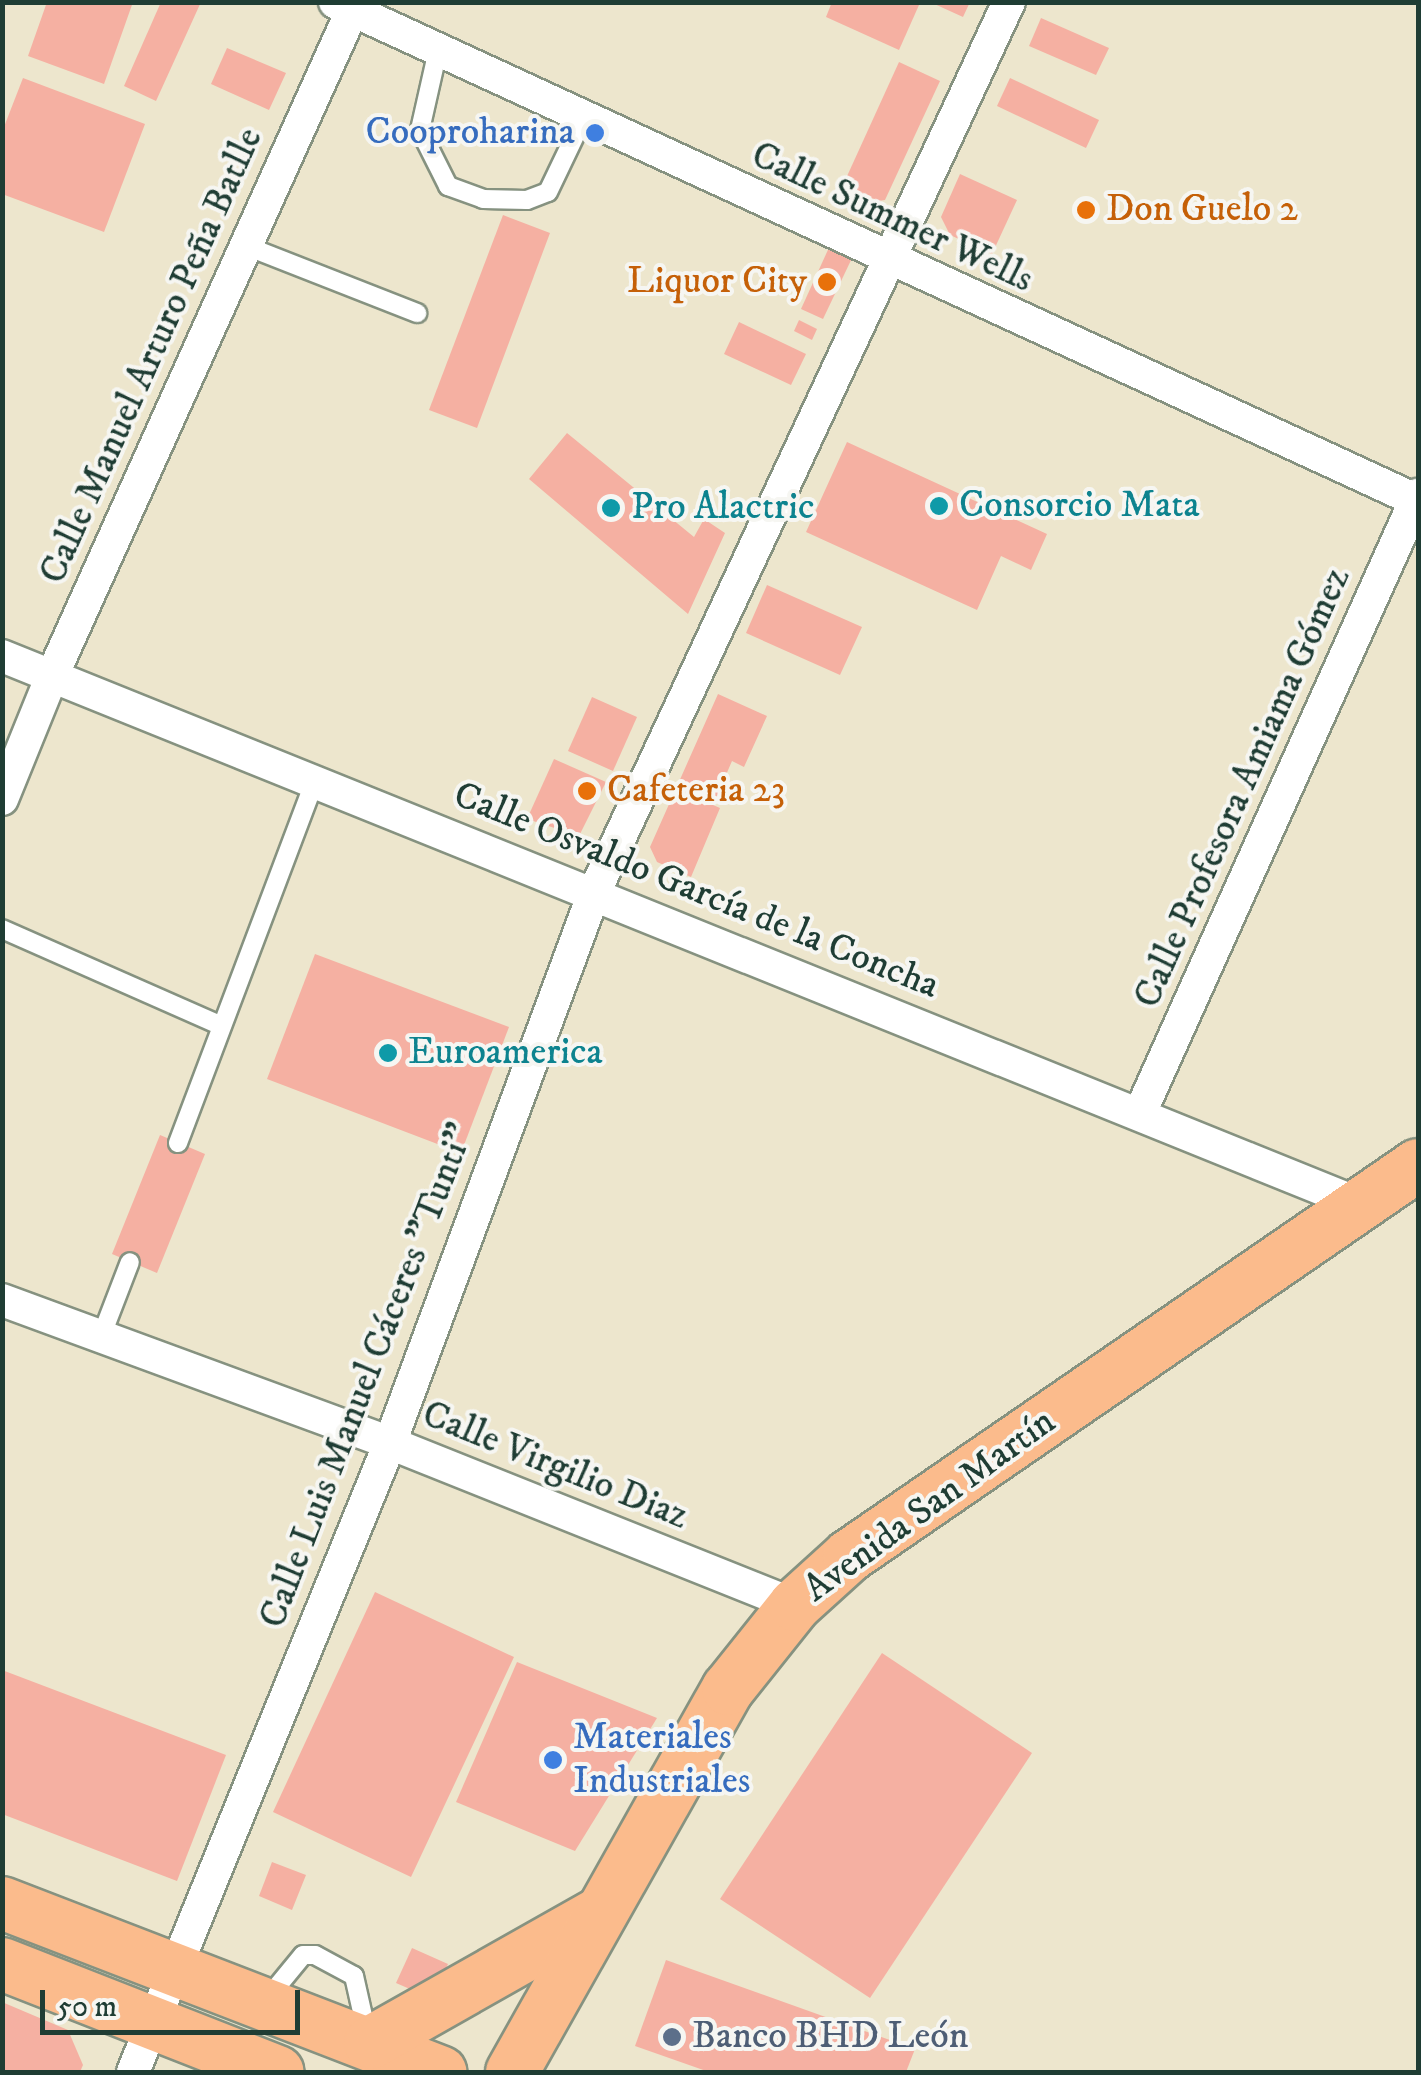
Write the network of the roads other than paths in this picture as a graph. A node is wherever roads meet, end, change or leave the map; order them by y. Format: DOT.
graph roads {
  1 [pos="1009,2"];
  2 [pos="348,5"];
  3 [pos="438,50"];
  4 [pos="583,118"];
  5 [pos="246,246"];
  6 [pos="892,264"];
  7 [pos="417,314"];
  8 [pos="1418,499"];
  9 [pos="2,656"];
  10 [pos="52,676"];
  11 [pos="314,781"];
  12 [pos="2,799"];
  13 [pos="594,893"];
  14 [pos="2,930"];
  15 [pos="222,1026"];
  16 [pos="1140,1114"];
  17 [pos="178,1143"];
  18 [pos="1418,1164"];
  19 [pos="1358,1204"];
  20 [pos="130,1262"];
  21 [pos="2,1300"];
  22 [pos="101,1336"];
  23 [pos="390,1443"];
  24 [pos="795,1605"];
  25 [pos="2,1903"];
  26 [pos="602,1912"];
  27 [pos="2,1964"];
  28 [pos="174,1970"];
  29 [pos="152,2024"];
  30 [pos="370,2043"];
  31 [pos="133,2072"];
  32 [pos="278,2072"];
  33 [pos="441,2072"];
  34 [pos="512,2072"];
  1 -- 6 [label="street, Calle Luis Manuel Cáceres \"Tunti\""];
  2 -- 3 [label="street, Calle Summer Wells"];
  2 -- 5 [label="street, Calle Manuel Arturo Peña Batlle"];
  3 -- 4 [label="street, Calle Summer Wells"];
  3 -- 4 [label="lane"];
  4 -- 6 [label="street, Calle Summer Wells"];
  5 -- 7 [label="lane"];
  5 -- 10 [label="street, Calle Manuel Arturo Peña Batlle"];
  6 -- 8 [label="street, Calle Summer Wells"];
  6 -- 13 [label="street, Calle Luis Manuel Cáceres \"Tunti\""];
  8 -- 16 [label="street, Calle Profesora Amiama Gómez"];
  9 -- 10 [label="street, Calle Osvaldo García de la Concha"];
  10 -- 11 [label="street, Calle Osvaldo García de la Concha"];
  10 -- 12 [label="street, Calle Manuel Arturo Peña Batlle"];
  11 -- 13 [label="street, Calle Osvaldo García de la Concha"];
  11 -- 15 [label="lane"];
  13 -- 16 [label="street, Calle Osvaldo García de la Concha"];
  13 -- 23 [label="street, Calle Luis Manuel Cáceres \"Tunti\""];
  14 -- 15 [label="lane"];
  15 -- 17 [label="lane"];
  16 -- 19 [label="street, Calle Osvaldo García de la Concha"];
  18 -- 19 [label="main road, Avenida San Martín"];
  19 -- 24 [label="main road, Avenida San Martín"];
  20 -- 22 [label="lane"];
  21 -- 22 [label="street, Calle Virgilio Diaz"];
  22 -- 23 [label="street, Calle Virgilio Diaz"];
  23 -- 24 [label="street, Calle Virgilio Diaz"];
  23 -- 28 [label="street, Calle Luis Manuel Cáceres \"Tunti\""];
  24 -- 26 [label="main road, Avenida San Martín"];
  25 -- 28 [label="main road"];
  26 -- 30 [label="main road"];
  26 -- 34 [label="main road, Avenida San Martín"];
  27 -- 29 [label="main road"];
  28 -- 29 [label="street, Calle Luis Manuel Cáceres \"Tunti\""];
  28 -- 30 [label="main road"];
  29 -- 31 [label="street, Calle Luis Manuel Cáceres \"Tunti\""];
  29 -- 32 [label="main road"];
  30 -- 33 [label="main road"];
}
